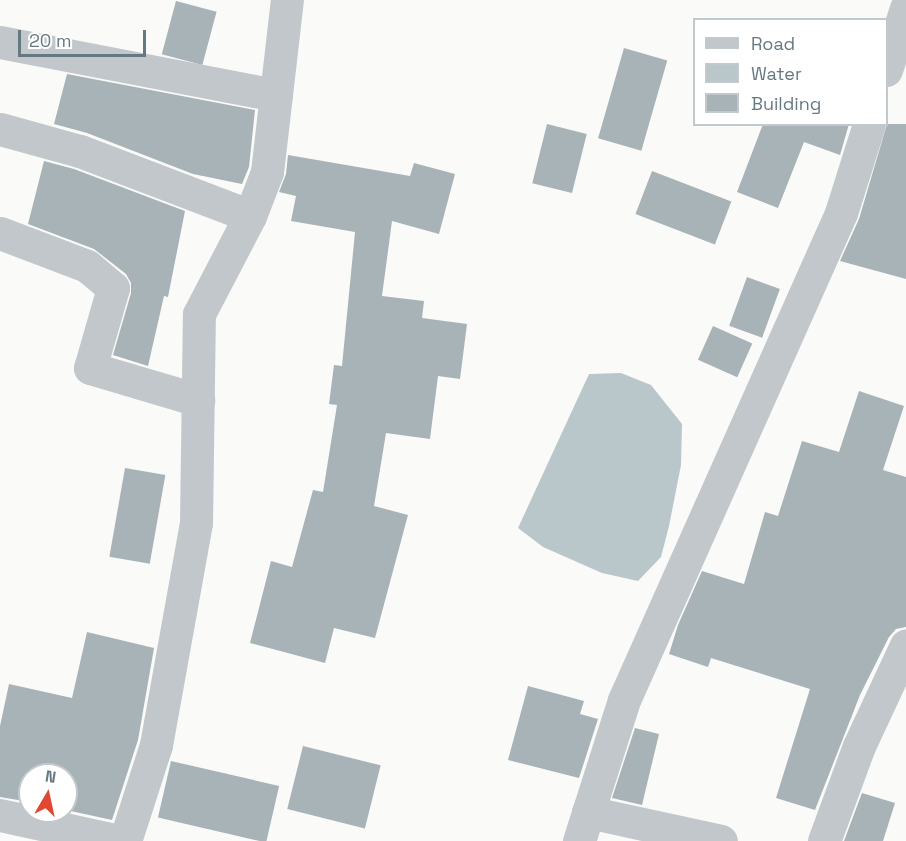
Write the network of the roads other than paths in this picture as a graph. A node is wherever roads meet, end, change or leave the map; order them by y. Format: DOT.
graph roads {
  1 [pos="287,0"];
  2 [pos="906,8"];
  3 [pos="0,42"];
  4 [pos="888,64"];
  5 [pos="276,95"];
  6 [pos="868,126"];
  7 [pos="0,129"];
  8 [pos="250,216"];
  9 [pos="0,233"];
  10 [pos="198,400"];
  11 [pos="906,645"];
  12 [pos="0,815"];
  13 [pos="583,827"];
  14 [pos="119,841"];
  15 [pos="125,841"];
  16 [pos="722,841"];
  17 [pos="824,841"];
  1 -- 5 [label="street"];
  2 -- 4 [label="street"];
  3 -- 5 [label="street"];
  5 -- 8 [label="street"];
  6 -- 13 [label="street"];
  7 -- 8 [label="street"];
  8 -- 10 [label="street"];
  9 -- 10 [label="street"];
  10 -- 15 [label="street"];
  11 -- 17 [label="street"];
  12 -- 14 [label="street"];
  13 -- 16 [label="street"];
}
